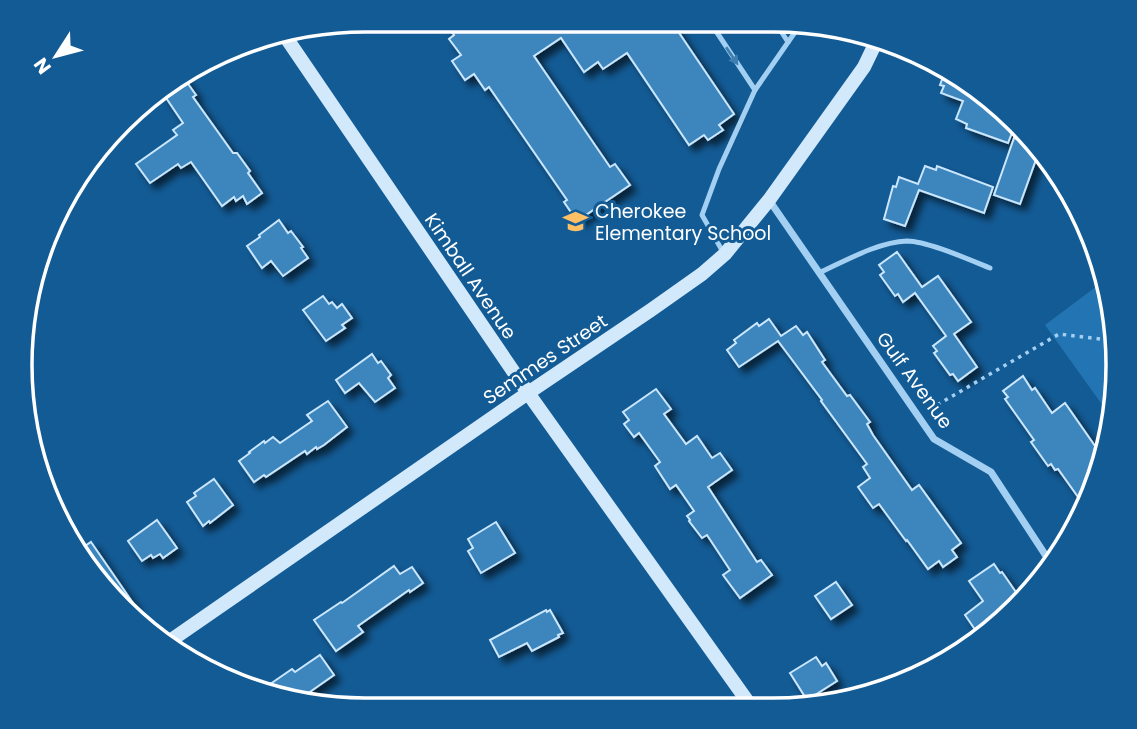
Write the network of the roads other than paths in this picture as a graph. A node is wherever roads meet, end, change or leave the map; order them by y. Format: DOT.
graph roads {
  1 [pos="717,32"];
  2 [pos="782,32"];
  3 [pos="795,32"];
  4 [pos="288,41"];
  5 [pos="789,42"];
  6 [pos="874,47"];
  7 [pos="755,90"];
  8 [pos="769,200"];
  9 [pos="725,254"];
  10 [pos="990,268"];
  11 [pos="820,273"];
  12 [pos="528,393"];
  13 [pos="1045,556"];
  14 [pos="174,638"];
  15 [pos="745,698"];
  1 -- 7 [label="lane, one-way"];
  2 -- 5 [label="lane"];
  3 -- 5 [label="lane"];
  4 -- 12 [label="main road, Kimball Avenue"];
  5 -- 7 [label="lane"];
  6 -- 8 [label="main road, Semmes Street"];
  7 -- 9 [label="lane"];
  8 -- 9 [label="main road, Semmes Street"];
  8 -- 11 [label="street, Gulf Avenue"];
  9 -- 12 [label="main road, Semmes Street"];
  10 -- 11 [label="lane"];
  11 -- 13 [label="street, Gulf Avenue"];
  12 -- 14 [label="main road, Semmes Street"];
  12 -- 15 [label="main road, Kimball Avenue"];
}
